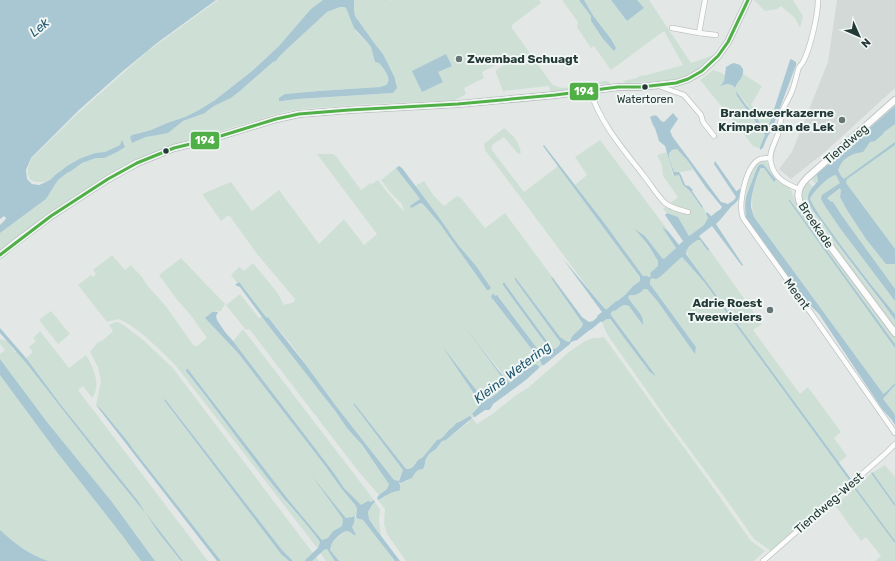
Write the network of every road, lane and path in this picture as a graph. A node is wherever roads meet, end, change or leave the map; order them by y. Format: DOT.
graph roads {
  1 [pos="705,0"];
  2 [pos="748,0"];
  3 [pos="818,0"];
  4 [pos="672,28"];
  5 [pos="699,33"];
  6 [pos="716,35"];
  7 [pos="659,86"];
  8 [pos="590,90"];
  9 [pos="895,100"];
  10 [pos="714,136"];
  11 [pos="770,158"];
  12 [pos="799,189"];
  13 [pos="688,212"];
  14 [pos="0,255"];
  15 [pos="895,333"];
  16 [pos="895,433"];
  17 [pos="895,444"];
  18 [pos="762,561"];
  1 -- 5 [label="street"];
  2 -- 7 [label="street"];
  3 -- 11 [label="street"];
  4 -- 5 [label="street"];
  5 -- 6 [label="street"];
  7 -- 8 [label="street"];
  7 -- 10 [label="street"];
  8 -- 13 [label="street"];
  8 -- 14 [label="street"];
  9 -- 12 [label="street, Tiendweg"];
  11 -- 12 [label="street, Breekade"];
  11 -- 16 [label="street, Meent"];
  12 -- 15 [label="street, Breekade"];
  17 -- 18 [label="street, Tiendweg-West"];
}
